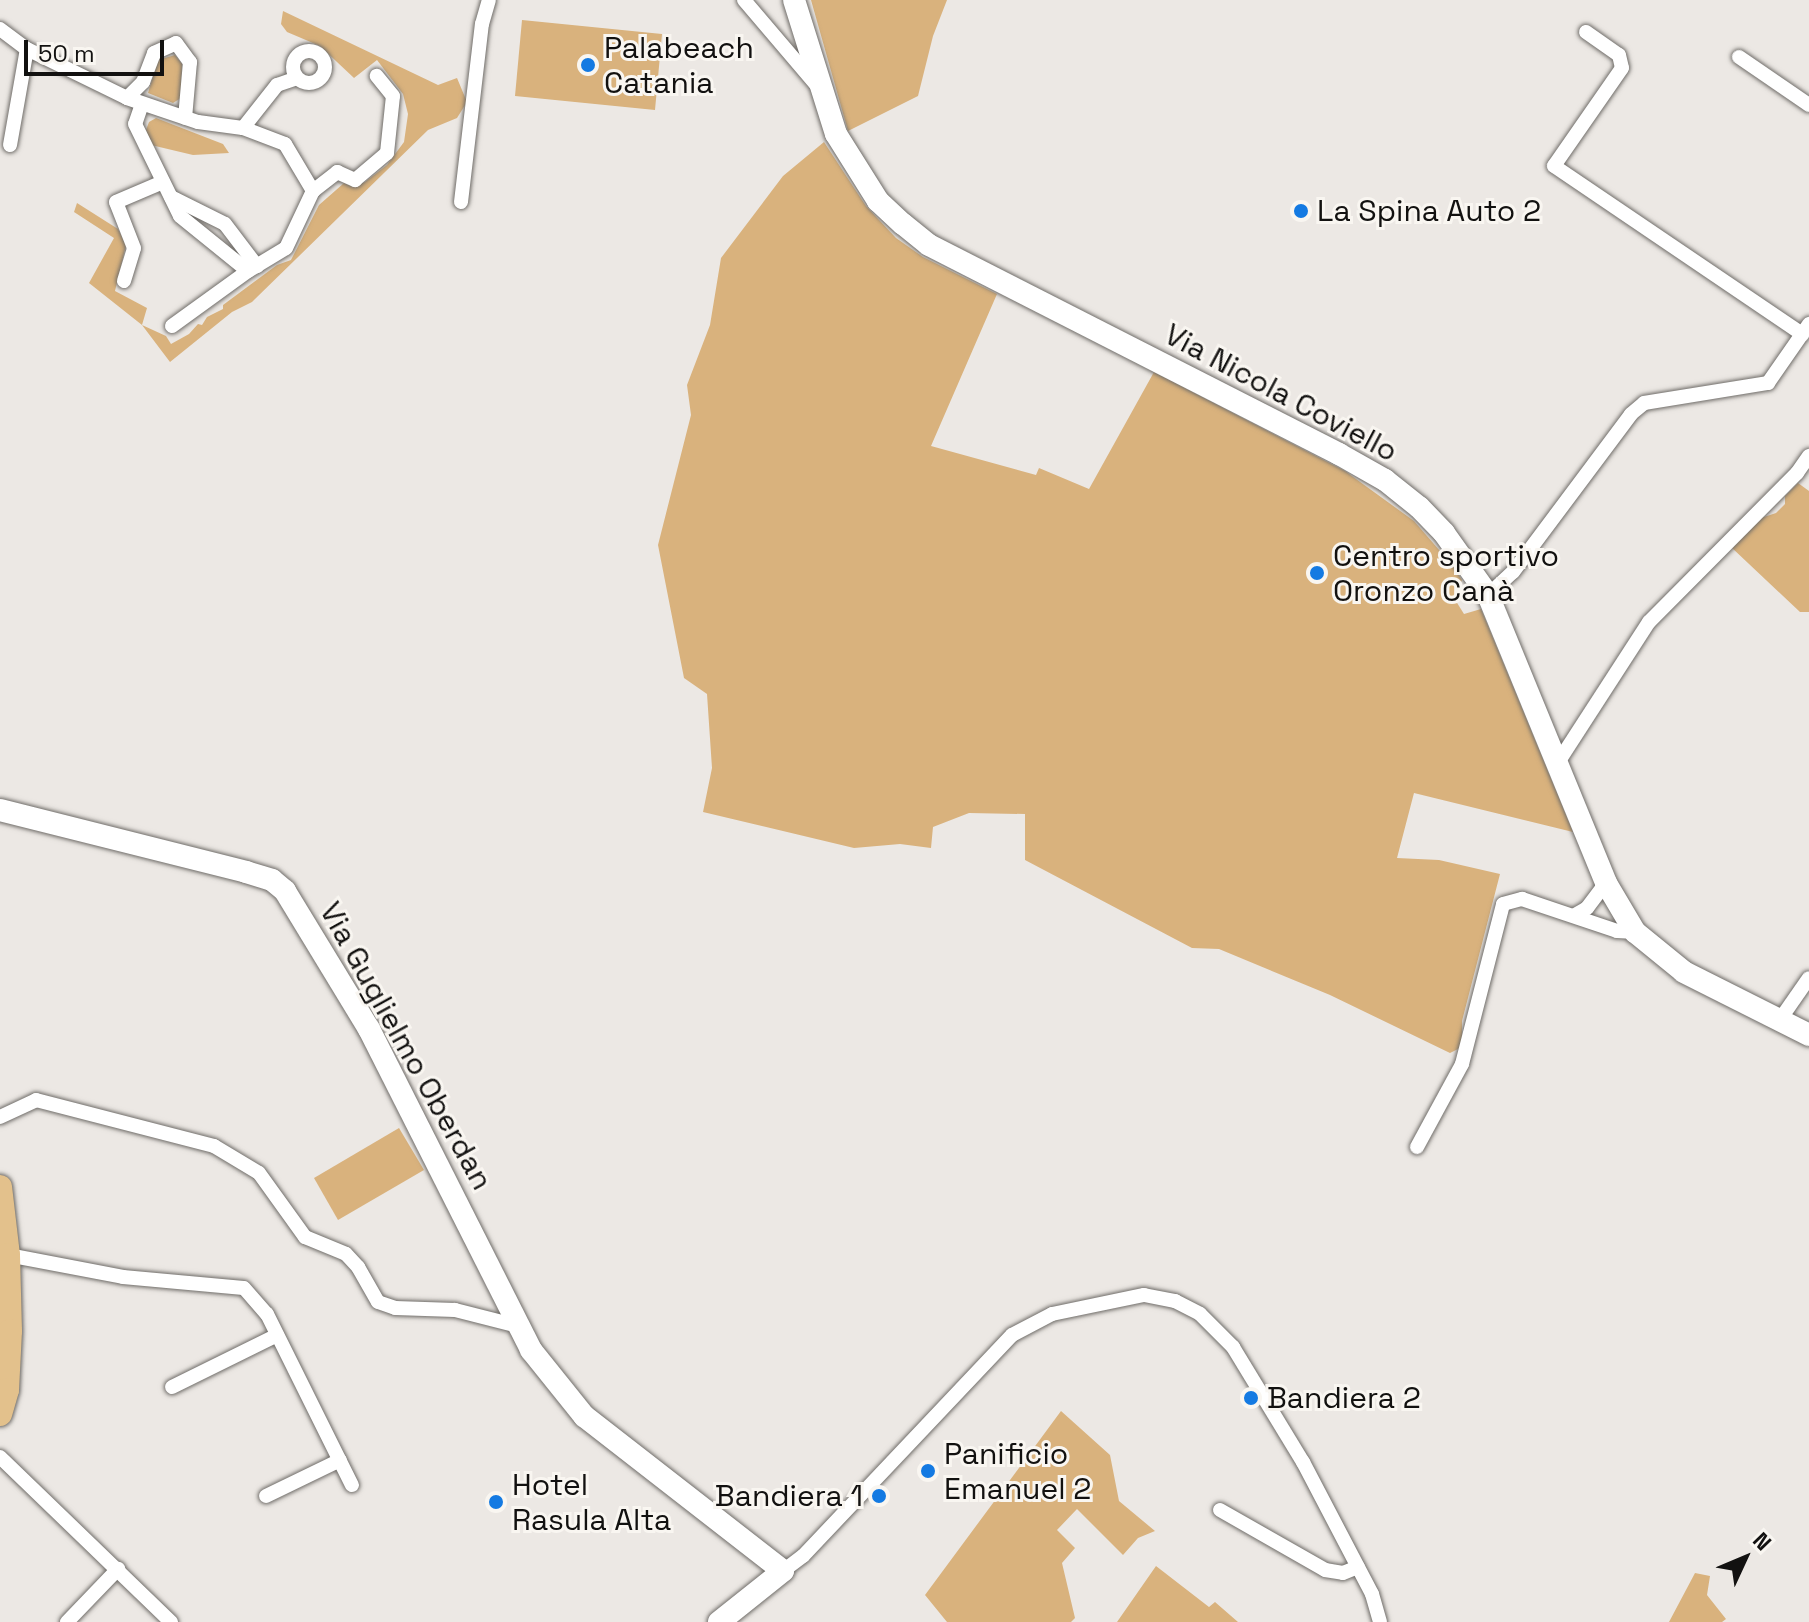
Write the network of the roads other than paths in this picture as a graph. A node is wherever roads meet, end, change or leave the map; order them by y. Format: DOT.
graph roads {
  1 [pos="489,0"];
  2 [pos="744,0"];
  3 [pos="794,0"];
  4 [pos="0,29"];
  5 [pos="1586,32"];
  6 [pos="27,49"];
  7 [pos="1739,57"];
  8 [pos="377,76"];
  9 [pos="297,78"];
  10 [pos="821,91"];
  11 [pos="127,98"];
  12 [pos="142,104"];
  13 [pos="1809,105"];
  14 [pos="185,118"];
  15 [pos="243,128"];
  16 [pos="10,145"];
  17 [pos="163,182"];
  18 [pos="313,191"];
  19 [pos="170,197"];
  20 [pos="461,202"];
  21 [pos="253,268"];
  22 [pos="124,281"];
  23 [pos="172,326"];
  24 [pos="1806,329"];
  25 [pos="1809,456"];
  26 [pos="1488,595"];
  27 [pos="1557,764"];
  28 [pos="0,810"];
  29 [pos="1606,883"];
  30 [pos="1575,915"];
  31 [pos="1635,932"];
  32 [pos="1809,978"];
  33 [pos="1779,1021"];
  34 [pos="1809,1035"];
  35 [pos="0,1117"];
  36 [pos="1417,1147"];
  37 [pos="0,1187"];
  38 [pos="8,1255"];
  39 [pos="518,1326"];
  40 [pos="277,1335"];
  41 [pos="172,1387"];
  42 [pos="0,1414"];
  43 [pos="0,1457"];
  44 [pos="340,1460"];
  45 [pos="352,1485"];
  46 [pos="266,1496"];
  47 [pos="1220,1510"];
  48 [pos="1358,1567"];
  49 [pos="118,1569"];
  50 [pos="783,1571"];
  51 [pos="67,1622"];
  52 [pos="171,1622"];
  53 [pos="719,1622"];
  54 [pos="1380,1622"];
  1 -- 20 [label="street"];
  2 -- 10 [label="street"];
  3 -- 10 [label="main road, Via Nicola Coviello"];
  4 -- 6 [label="street"];
  5 -- 24 [label="street"];
  6 -- 11 [label="street"];
  6 -- 16 [label="street"];
  7 -- 13 [label="street"];
  8 -- 18 [label="street"];
  9 -- 15 [label="street"];
  10 -- 26 [label="main road, Via Nicola Coviello"];
  11 -- 12 [label="street"];
  11 -- 14 [label="street"];
  12 -- 14 [label="street"];
  12 -- 17 [label="street"];
  14 -- 15 [label="street"];
  15 -- 18 [label="street"];
  17 -- 19 [label="street"];
  17 -- 22 [label="street"];
  18 -- 21 [label="street"];
  19 -- 21 [label="street"];
  19 -- 21 [label="street"];
  21 -- 23 [label="street"];
  24 -- 26 [label="street"];
  25 -- 27 [label="street"];
  26 -- 27 [label="main road, Via Nicola Coviello"];
  27 -- 29 [label="main road, Via Nicola Coviello"];
  28 -- 39 [label="main road, Via Guglielmo Oberdan"];
  29 -- 30 [label="street"];
  29 -- 31 [label="main road, Via Nicola Coviello"];
  30 -- 31 [label="street"];
  30 -- 36 [label="street"];
  31 -- 33 [label="main road, Via Nicola Coviello"];
  32 -- 33 [label="street"];
  33 -- 34 [label="main road, Via Nicola Coviello"];
  35 -- 39 [label="street"];
  37 -- 38 [label="main road"];
  38 -- 40 [label="street"];
  38 -- 42 [label="main road"];
  39 -- 50 [label="main road, Via Guglielmo Oberdan"];
  40 -- 41 [label="street"];
  40 -- 44 [label="street"];
  43 -- 49 [label="street"];
  44 -- 45 [label="street"];
  44 -- 46 [label="street"];
  47 -- 48 [label="street"];
  48 -- 50 [label="street"];
  48 -- 54 [label="street"];
  49 -- 51 [label="street"];
  49 -- 52 [label="street"];
  50 -- 53 [label="main road"];
}
